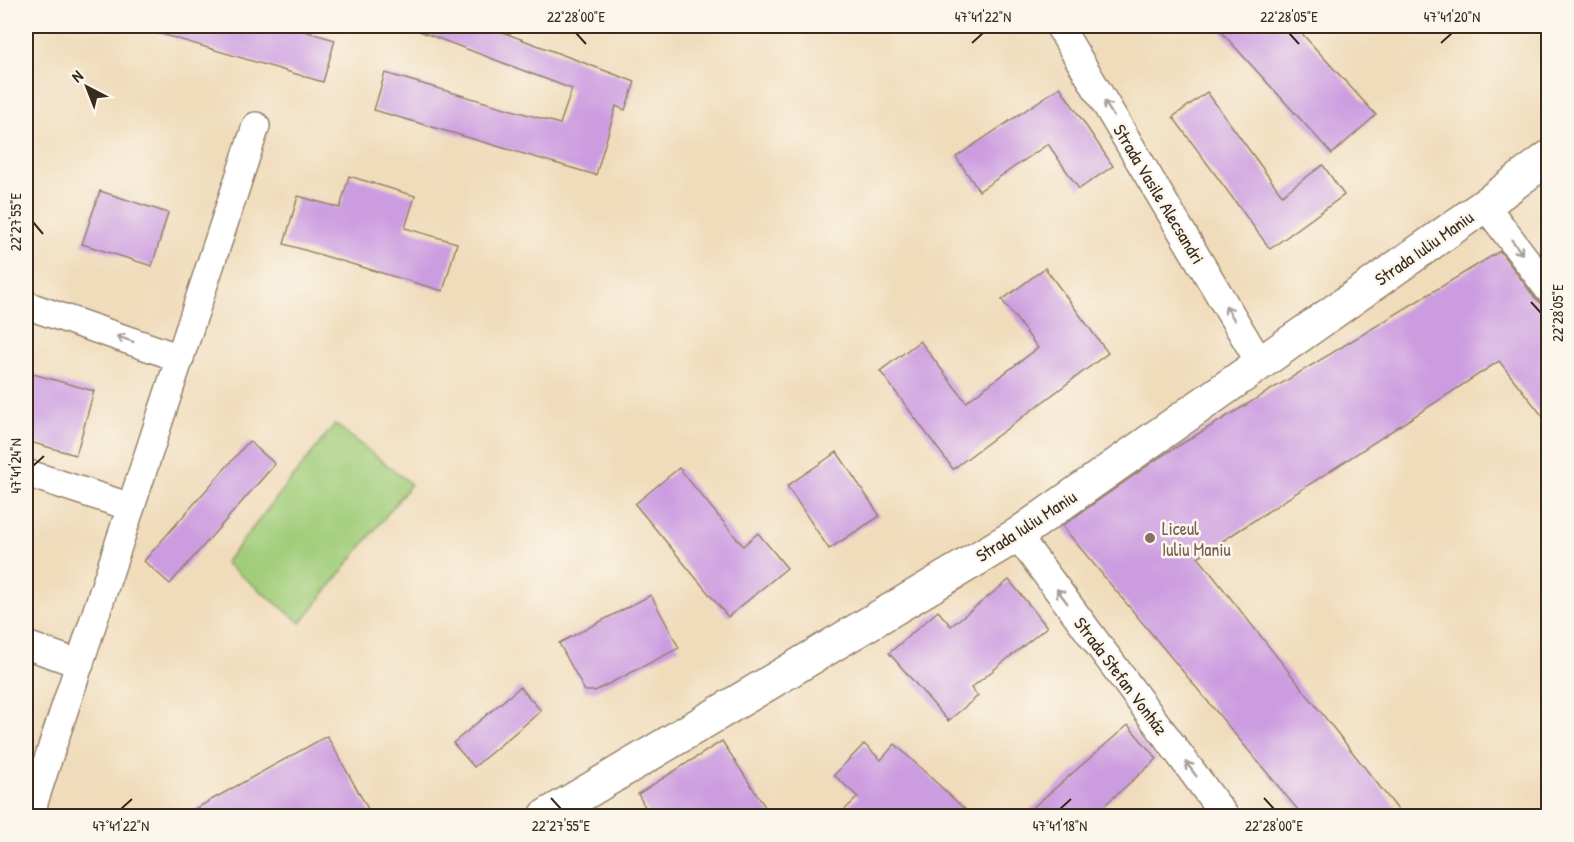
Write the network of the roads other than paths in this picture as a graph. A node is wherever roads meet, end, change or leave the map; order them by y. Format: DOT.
graph roads {
  1 [pos="1059,26"];
  2 [pos="256,126"];
  3 [pos="1548,158"];
  4 [pos="1485,205"];
  5 [pos="1548,290"];
  6 [pos="26,305"];
  7 [pos="180,358"];
  8 [pos="1260,363"];
  9 [pos="26,473"];
  10 [pos="131,507"];
  11 [pos="1017,535"];
  12 [pos="26,645"];
  13 [pos="80,664"];
  14 [pos="31,806"];
  15 [pos="546,816"];
  16 [pos="1226,816"];
  8 -- 1 [label="street, Strada Vasile Alecsandri, one-way"];
  2 -- 7 [label="street"];
  3 -- 4 [label="street, Strada Iuliu Maniu"];
  4 -- 5 [label="street, one-way"];
  4 -- 8 [label="street, Strada Iuliu Maniu"];
  7 -- 6 [label="street, one-way"];
  7 -- 10 [label="street"];
  8 -- 11 [label="street, Strada Iuliu Maniu"];
  9 -- 10 [label="street"];
  10 -- 13 [label="street"];
  11 -- 15 [label="street, Strada Iuliu Maniu"];
  16 -- 11 [label="street, Strada Stefan Vonház, one-way"];
  12 -- 13 [label="street"];
  13 -- 14 [label="street"];
}
